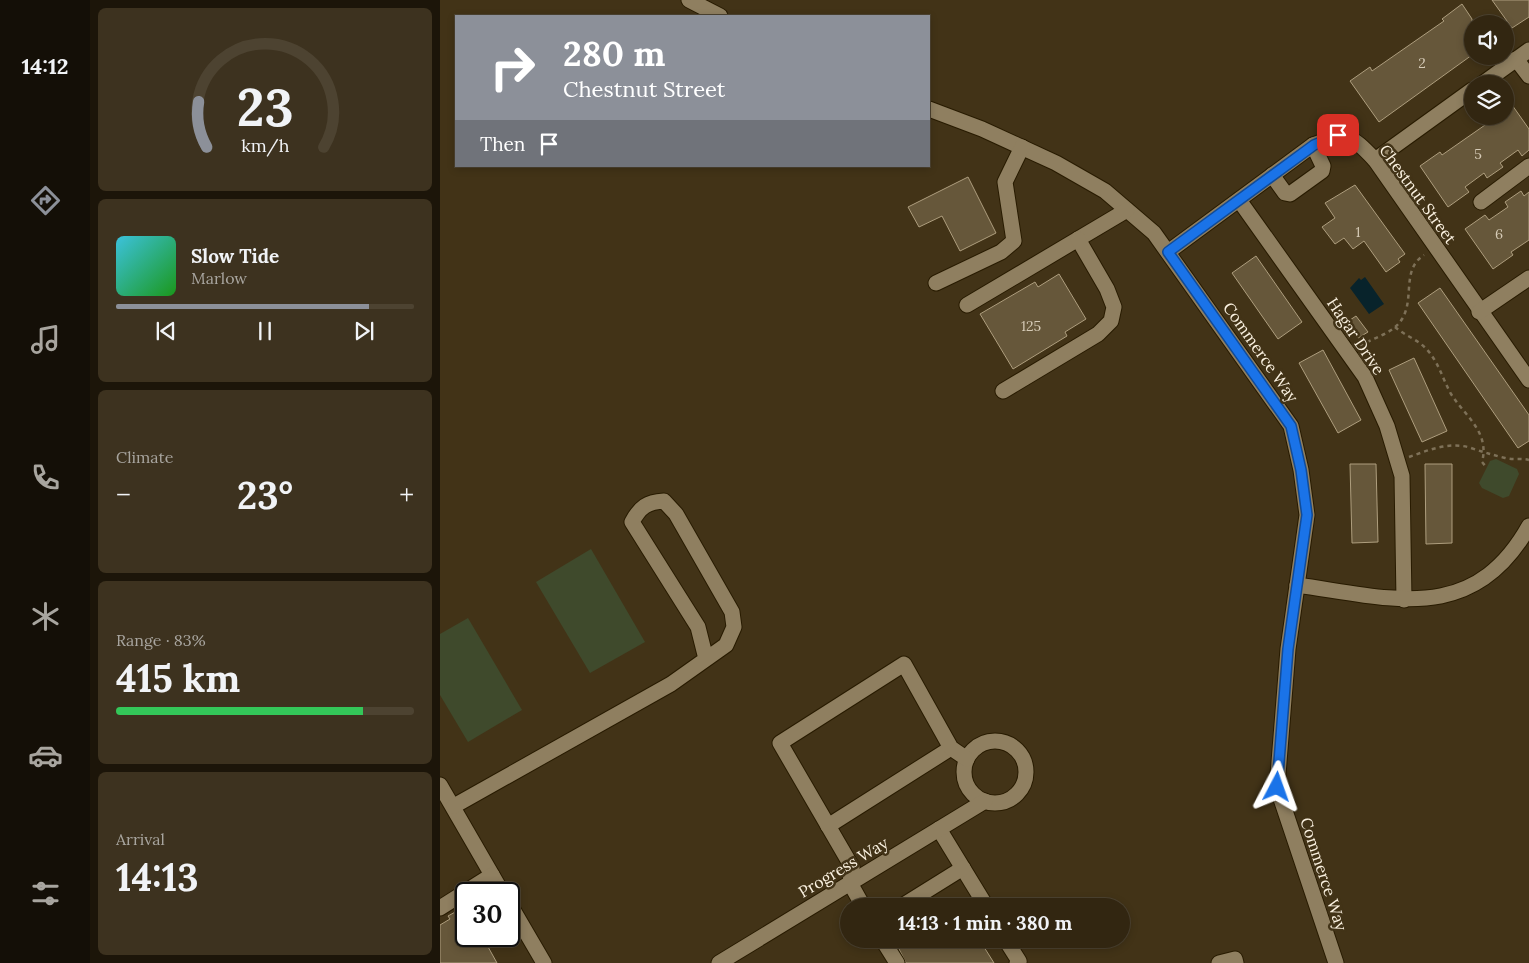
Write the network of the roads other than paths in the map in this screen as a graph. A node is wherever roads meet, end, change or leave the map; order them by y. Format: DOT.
graph roads {
  1 [pos="689,0"];
  2 [pos="718,15"];
  3 [pos="1529,50"];
  4 [pos="1516,60"];
  5 [pos="1495,75"];
  6 [pos="1529,76"];
  7 [pos="1464,96"];
  8 [pos="930,109"];
  9 [pos="1314,145"];
  10 [pos="1022,147"];
  11 [pos="1375,160"];
  12 [pos="1529,166"];
  13 [pos="1272,175"];
  14 [pos="1239,200"];
  15 [pos="1481,202"];
  16 [pos="1127,210"];
  17 [pos="1078,239"];
  18 [pos="1168,252"];
  19 [pos="1529,278"];
  20 [pos="936,283"];
  21 [pos="967,305"];
  22 [pos="1479,312"];
  23 [pos="1529,380"];
  24 [pos="1003,391"];
  25 [pos="1529,526"];
  26 [pos="1297,585"];
  27 [pos="1404,600"];
  28 [pos="706,659"];
  29 [pos="951,748"];
  30 [pos="967,759"];
  31 [pos="440,785"];
  32 [pos="985,801"];
  33 [pos="454,806"];
  34 [pos="828,826"];
  35 [pos="939,829"];
  36 [pos="963,868"];
  37 [pos="489,871"];
  38 [pos="496,882"];
  39 [pos="850,883"];
  40 [pos="858,898"];
  41 [pos="915,898"];
  42 [pos="981,898"];
  43 [pos="440,908"];
  44 [pos="520,923"];
  45 [pos="888,948"];
  46 [pos="1011,948"];
  47 [pos="544,963"];
  48 [pos="719,963"];
  49 [pos="897,963"];
  50 [pos="1017,963"];
  51 [pos="1218,963"];
  52 [pos="1236,963"];
  53 [pos="1336,963"];
  1 -- 2 [label="street"];
  3 -- 4 [label="street"];
  4 -- 5 [label="street"];
  4 -- 6 [label="street"];
  7 -- 11 [label="street"];
  8 -- 10 [label="street, Commerce Way"];
  9 -- 11 [label="street, Chestnut Street"];
  9 -- 13 [label="street, Chestnut Street"];
  9 -- 13 [label="street"];
  10 -- 16 [label="street, Commerce Way"];
  10 -- 20 [label="street"];
  11 -- 22 [label="street, Chestnut Street"];
  12 -- 15 [label="street"];
  13 -- 14 [label="street, Chestnut Street"];
  14 -- 18 [label="street, Chestnut Street"];
  14 -- 27 [label="street, Hagar Drive"];
  16 -- 17 [label="street"];
  16 -- 18 [label="street, Commerce Way"];
  17 -- 21 [label="street"];
  17 -- 24 [label="street"];
  18 -- 26 [label="street, Commerce Way"];
  19 -- 22 [label="street"];
  22 -- 23 [label="street, Chestnut Street"];
  25 -- 27 [label="street"];
  26 -- 27 [label="street"];
  26 -- 53 [label="street, Commerce Way"];
  28 -- 28 [label="street"];
  28 -- 33 [label="street"];
  29 -- 30 [label="street"];
  29 -- 34 [label="street"];
  29 -- 34 [label="street"];
  30 -- 32 [label="street"];
  30 -- 32 [label="street, Progress Way"];
  31 -- 33 [label="street"];
  32 -- 35 [label="street, Progress Way"];
  33 -- 37 [label="street"];
  34 -- 39 [label="street"];
  35 -- 36 [label="street"];
  35 -- 39 [label="street, Progress Way"];
  36 -- 41 [label="street"];
  36 -- 42 [label="street"];
  37 -- 38 [label="street"];
  37 -- 43 [label="street"];
  39 -- 40 [label="street"];
  39 -- 48 [label="street, Progress Way"];
  44 -- 47 [label="street"];
  45 -- 49 [label="street"];
  46 -- 50 [label="street"];
  51 -- 52 [label="street"];
}
